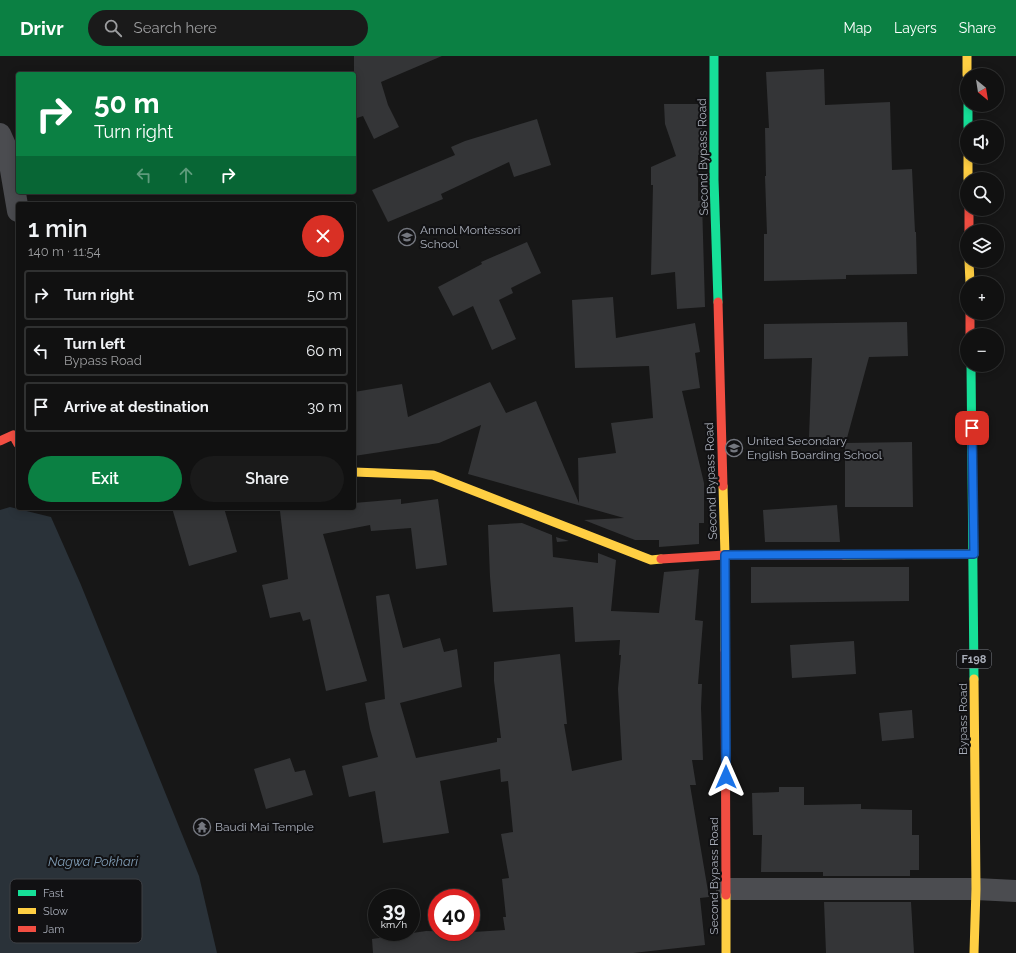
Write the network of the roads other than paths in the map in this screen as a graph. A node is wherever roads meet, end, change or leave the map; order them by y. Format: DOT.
graph roads {
  1 [pos="714,56"];
  2 [pos="967,56"];
  3 [pos="967,68"];
  4 [pos="0,134"];
  5 [pos="16,202"];
  6 [pos="971,372"];
  7 [pos="356,472"];
  8 [pos="974,554"];
  9 [pos="725,555"];
  10 [pos="727,888"];
  11 [pos="976,889"];
  12 [pos="1016,891"];
  13 [pos="726,953"];
  14 [pos="974,953"];
  1 -- 9 [label="street, Second Bypass Road"];
  2 -- 3 [label="street"];
  4 -- 5 [label="street"];
  6 -- 8 [label="street, Bypass Road / F198"];
  7 -- 9 [label="street"];
  8 -- 9 [label="street"];
  8 -- 11 [label="street, Bypass Road / F198"];
  9 -- 10 [label="street, Second Bypass Road"];
  10 -- 11 [label="street"];
  10 -- 13 [label="street, Second Bypass Road"];
  11 -- 12 [label="street"];
  11 -- 14 [label="street, Bypass Road / F198"];
}
